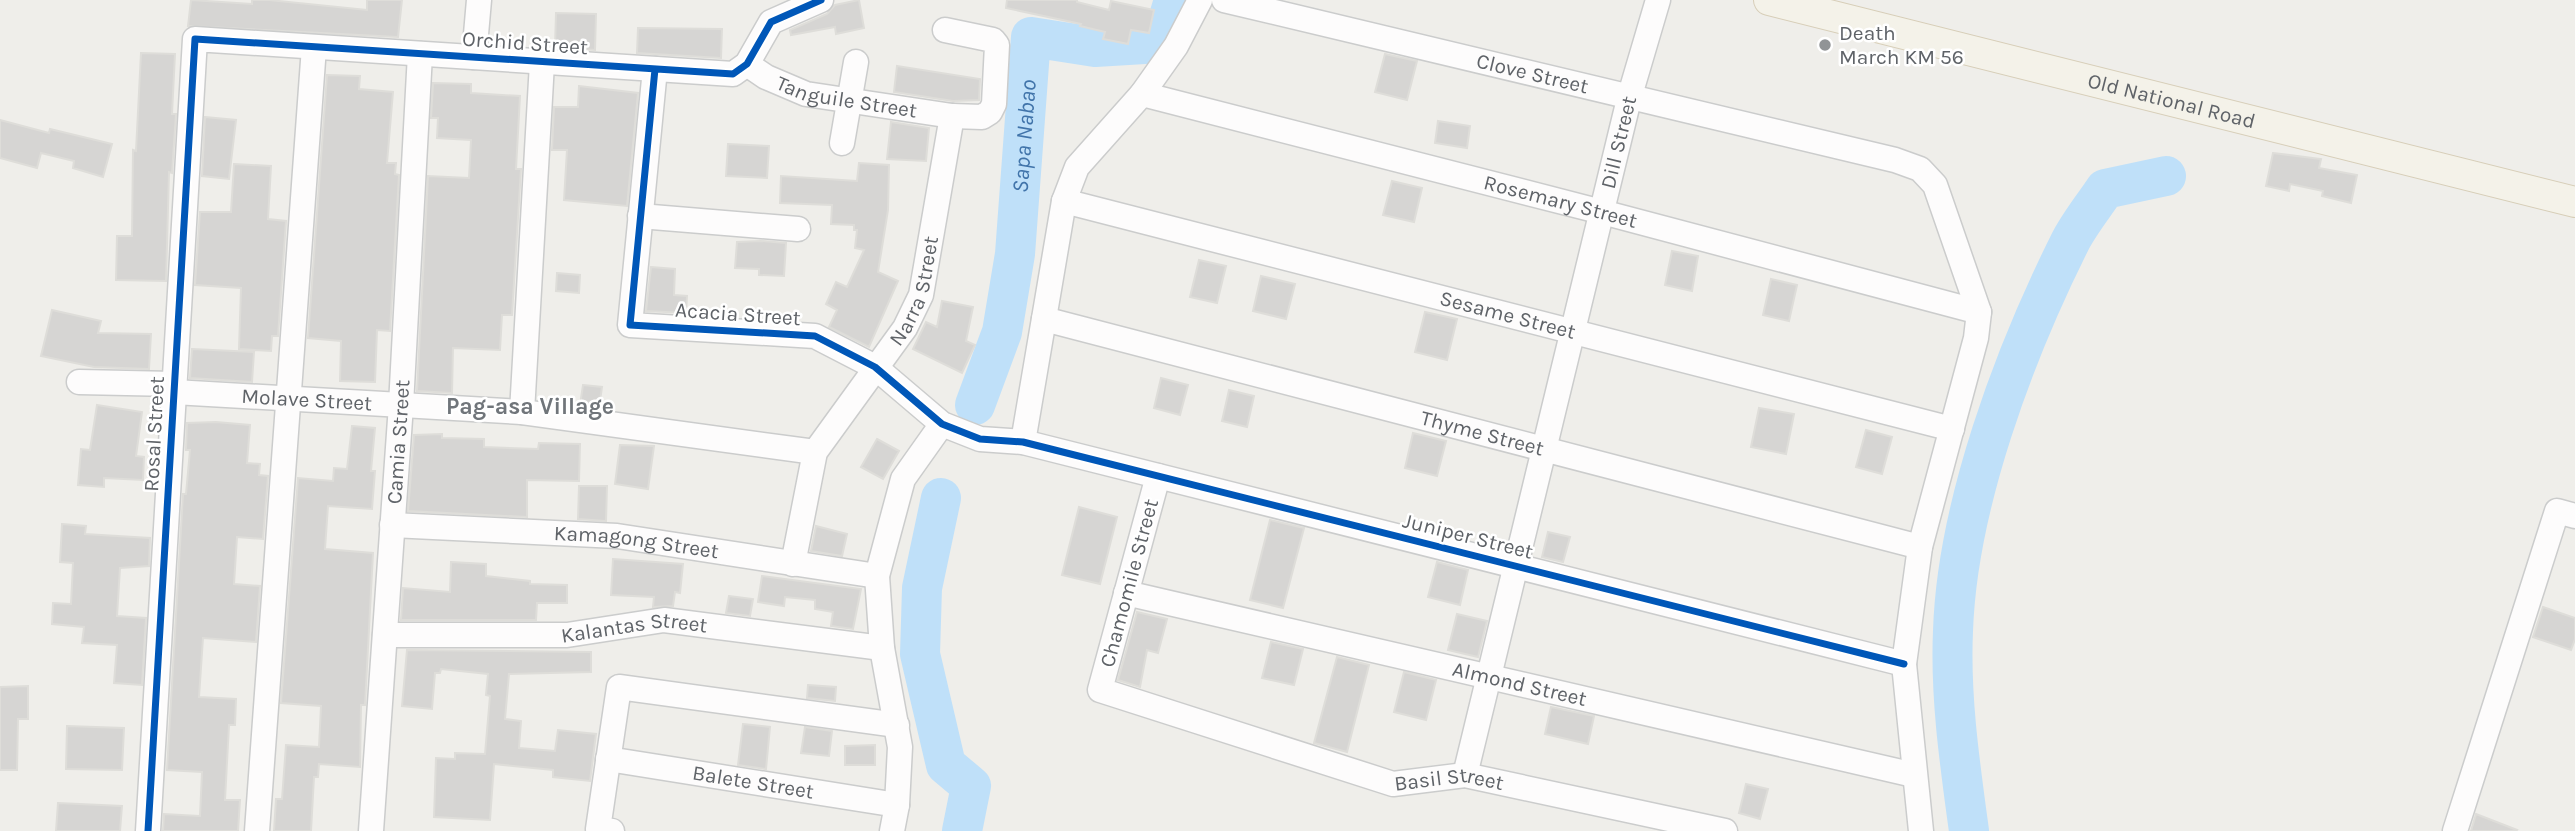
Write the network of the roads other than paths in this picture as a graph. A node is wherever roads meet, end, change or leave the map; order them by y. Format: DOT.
graph roads {
  1 [pos="479,0"];
  2 [pos="821,0"];
  3 [pos="1200,0"];
  4 [pos="1224,0"];
  5 [pos="1658,0"];
  6 [pos="1769,0"];
  7 [pos="945,30"];
  8 [pos="195,39"];
  9 [pos="314,47"];
  10 [pos="420,54"];
  11 [pos="474,57"];
  12 [pos="856,61"];
  13 [pos="542,62"];
  14 [pos="747,64"];
  15 [pos="655,69"];
  16 [pos="1142,94"];
  17 [pos="1630,95"];
  18 [pos="849,99"];
  19 [pos="952,116"];
  20 [pos="842,143"];
  21 [pos="1064,201"];
  22 [pos="2575,202"];
  23 [pos="1602,212"];
  24 [pos="640,216"];
  25 [pos="798,229"];
  26 [pos="1979,312"];
  27 [pos="1044,319"];
  28 [pos="1574,332"];
  29 [pos="875,367"];
  30 [pos="79,382"];
  31 [pos="174,388"];
  32 [pos="289,399"];
  33 [pos="401,405"];
  34 [pos="522,412"];
  35 [pos="942,424"];
  36 [pos="1952,429"];
  37 [pos="1023,442"];
  38 [pos="1546,449"];
  39 [pos="815,452"];
  40 [pos="1158,476"];
  41 [pos="2575,516"];
  42 [pos="393,525"];
  43 [pos="1920,547"];
  44 [pos="793,564"];
  45 [pos="1517,567"];
  46 [pos="877,576"];
  47 [pos="1126,593"];
  48 [pos="385,635"];
  49 [pos="881,648"];
  50 [pos="1904,664"];
  51 [pos="1490,676"];
  52 [pos="1100,690"];
  53 [pos="897,725"];
  54 [pos="608,759"];
  55 [pos="1465,775"];
  56 [pos="1914,775"];
  57 [pos="897,806"];
  58 [pos="148,831"];
  59 [pos="257,831"];
  60 [pos="371,831"];
  61 [pos="612,831"];
  62 [pos="892,831"];
  63 [pos="1725,831"];
  64 [pos="1921,831"];
  65 [pos="2455,831"];
  1 -- 11 [label="street"];
  2 -- 14 [label="street"];
  3 -- 16 [label="street"];
  4 -- 17 [label="street, Clove Street"];
  5 -- 17 [label="street, Dill Street"];
  6 -- 22 [label="main road, Old National Road"];
  7 -- 19 [label="street, Tanguile Street"];
  8 -- 9 [label="street, Orchid Street"];
  8 -- 31 [label="street, Rosal Street"];
  9 -- 10 [label="street, Orchid Street"];
  9 -- 32 [label="street"];
  10 -- 11 [label="street, Orchid Street"];
  10 -- 33 [label="street, Camia Street"];
  11 -- 13 [label="street, Orchid Street"];
  12 -- 18 [label="street"];
  13 -- 15 [label="street, Orchid Street"];
  13 -- 34 [label="street"];
  14 -- 15 [label="street, Orchid Street"];
  14 -- 18 [label="street, Tanguile Street"];
  15 -- 24 [label="street"];
  16 -- 21 [label="street"];
  16 -- 23 [label="street, Rosemary Street"];
  17 -- 23 [label="street, Dill Street"];
  17 -- 26 [label="street, Clove Street"];
  18 -- 19 [label="street, Tanguile Street"];
  18 -- 20 [label="street"];
  19 -- 29 [label="street, Narra Street"];
  21 -- 27 [label="street"];
  21 -- 28 [label="street, Sesame Street"];
  23 -- 26 [label="street, Rosemary Street"];
  23 -- 28 [label="street, Dill Street"];
  24 -- 25 [label="street"];
  24 -- 29 [label="street, Acacia Street"];
  26 -- 36 [label="street"];
  27 -- 37 [label="street"];
  27 -- 38 [label="street, Thyme Street"];
  28 -- 36 [label="street, Sesame Street"];
  28 -- 38 [label="street, Dill Street"];
  29 -- 35 [label="street, Acacia Street"];
  29 -- 39 [label="street, Narra Street"];
  30 -- 31 [label="street, Molave Street"];
  31 -- 32 [label="street, Molave Street"];
  31 -- 58 [label="street, Rosal Street"];
  32 -- 33 [label="street, Molave Street"];
  32 -- 59 [label="street"];
  33 -- 34 [label="street, Molave Street"];
  33 -- 42 [label="street, Camia Street"];
  34 -- 39 [label="street, Molave Street"];
  35 -- 37 [label="street, Acacia Street"];
  35 -- 46 [label="street"];
  36 -- 43 [label="street"];
  37 -- 40 [label="street, Juniper Street"];
  38 -- 43 [label="street, Thyme Street"];
  38 -- 45 [label="street, Dill Street"];
  39 -- 44 [label="street, Narra Street"];
  40 -- 45 [label="street, Juniper Street"];
  40 -- 47 [label="street, Chamomile Street"];
  41 -- 65 [label="street"];
  42 -- 44 [label="street, Kamagong Street"];
  42 -- 48 [label="street, Camia Street"];
  43 -- 50 [label="street"];
  44 -- 46 [label="street, Kamagong Street"];
  45 -- 50 [label="street, Juniper Street"];
  45 -- 51 [label="street, Dill Street"];
  46 -- 49 [label="street"];
  47 -- 51 [label="street, Almond Street"];
  47 -- 52 [label="street, Chamomile Street"];
  48 -- 49 [label="street, Kalantas Street"];
  48 -- 60 [label="street, Camia Street"];
  49 -- 53 [label="street"];
  50 -- 56 [label="street"];
  51 -- 55 [label="street, Dill Street"];
  51 -- 56 [label="street, Almond Street"];
  52 -- 55 [label="street, Basil Street"];
  53 -- 54 [label="street"];
  53 -- 57 [label="street"];
  54 -- 57 [label="street, Balete Street"];
  54 -- 61 [label="street"];
  55 -- 63 [label="street, Basil Street"];
  56 -- 64 [label="street"];
  57 -- 62 [label="street"];
}
